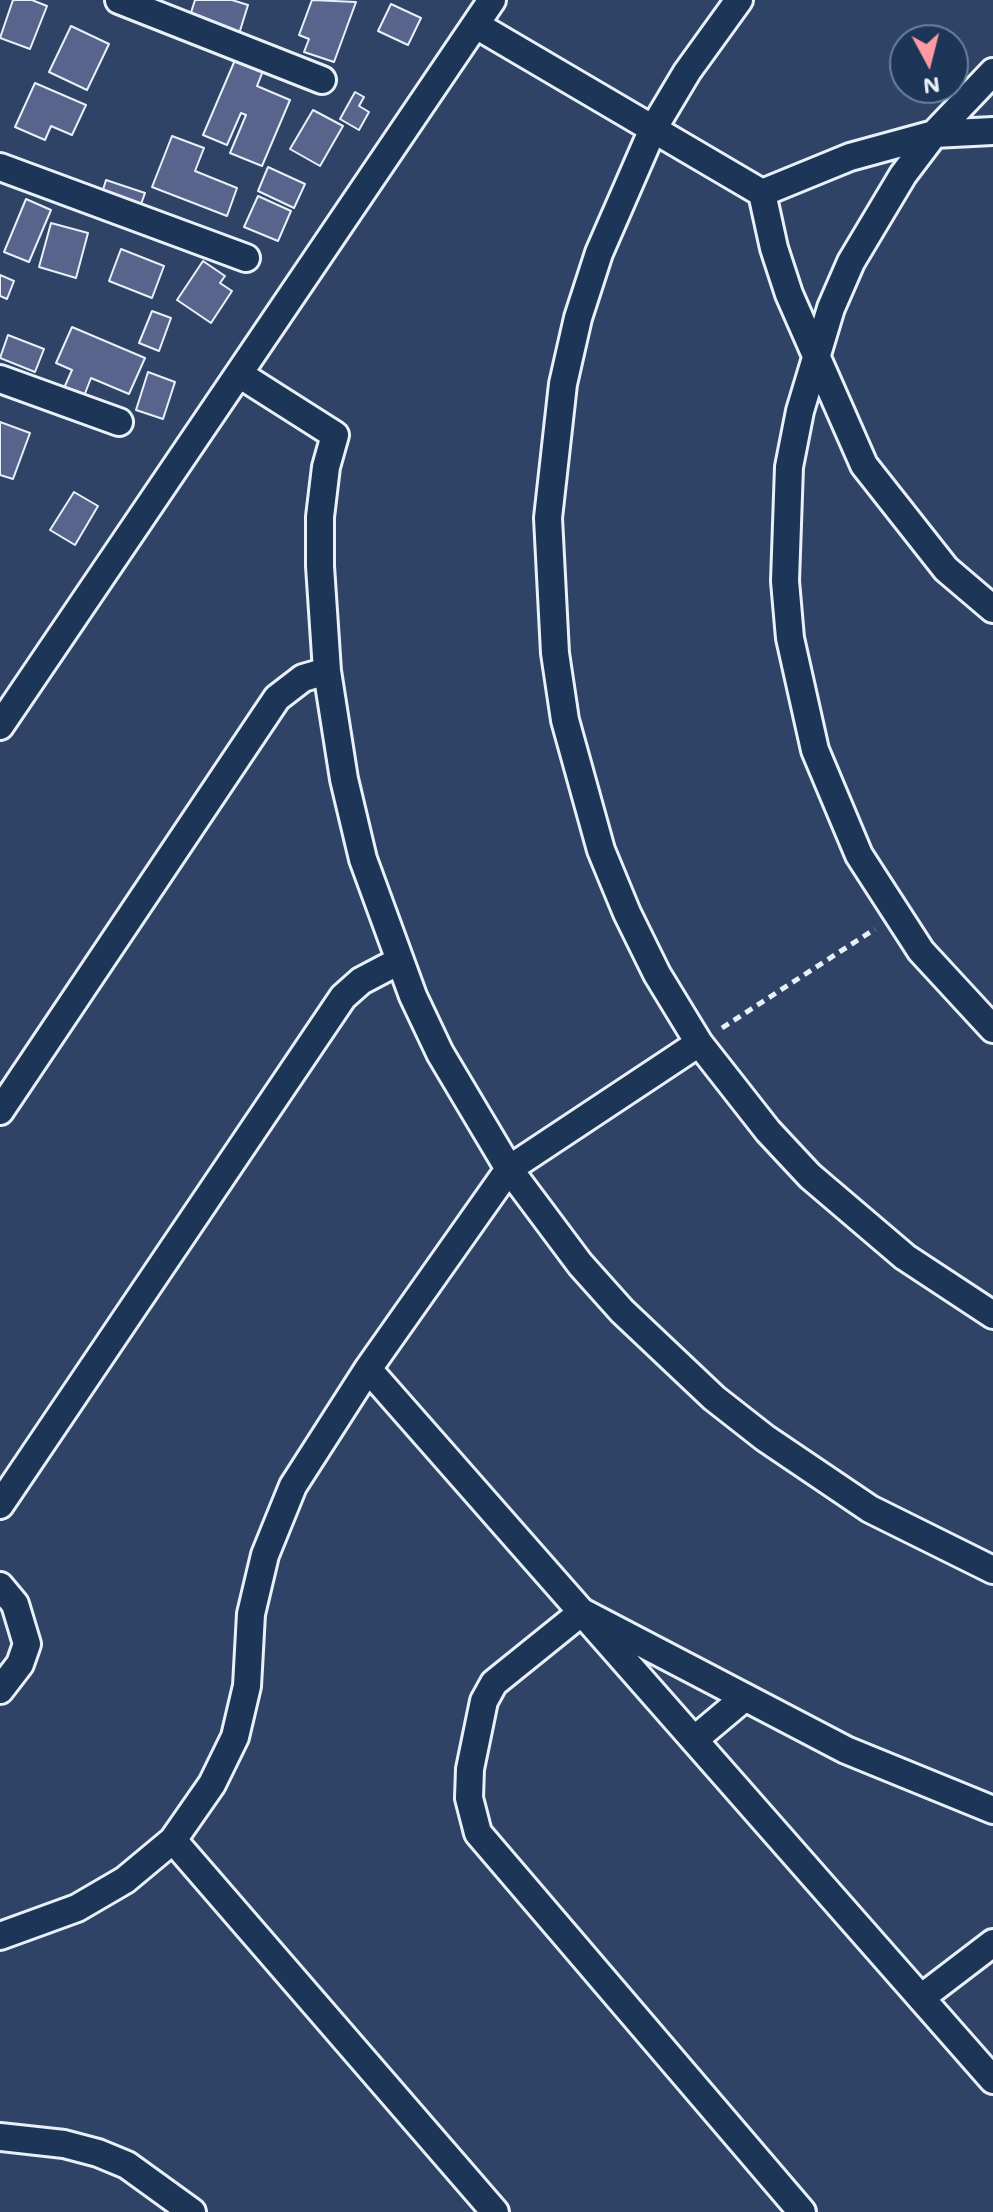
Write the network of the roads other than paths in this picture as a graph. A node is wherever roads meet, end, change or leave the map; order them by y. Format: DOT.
graph roads {
  1 [pos="119,0"];
  2 [pos="492,0"];
  3 [pos="739,0"];
  4 [pos="476,25"];
  5 [pos="993,72"];
  6 [pos="322,80"];
  7 [pos="653,129"];
  8 [pos="993,131"];
  9 [pos="934,134"];
  10 [pos="0,167"];
  11 [pos="762,193"];
  12 [pos="246,258"];
  13 [pos="814,356"];
  14 [pos="239,374"];
  15 [pos="0,379"];
  16 [pos="119,422"];
  17 [pos="993,609"];
  18 [pos="327,671"];
  19 [pos="0,726"];
  20 [pos="399,961"];
  21 [pos="993,1029"];
  22 [pos="699,1043"];
  23 [pos="0,1111"];
  24 [pos="509,1169"];
  25 [pos="993,1315"];
  26 [pos="368,1369"];
  27 [pos="0,1505"];
  28 [pos="993,1570"];
  29 [pos="0,1586"];
  30 [pos="582,1612"];
  31 [pos="0,1690"];
  32 [pos="744,1698"];
  33 [pos="694,1740"];
  34 [pos="993,1810"];
  35 [pos="173,1840"];
  36 [pos="0,1936"];
  37 [pos="993,1943"];
  38 [pos="921,1998"];
  39 [pos="993,2080"];
  40 [pos="0,2137"];
  41 [pos="185,2210"];
  42 [pos="495,2212"];
  43 [pos="802,2212"];
  1 -- 6 [label="street"];
  2 -- 4 [label="street"];
  3 -- 7 [label="street"];
  4 -- 7 [label="street"];
  4 -- 14 [label="street"];
  5 -- 9 [label="street"];
  7 -- 11 [label="street"];
  7 -- 22 [label="street"];
  8 -- 9 [label="street"];
  9 -- 11 [label="street"];
  9 -- 13 [label="street"];
  10 -- 12 [label="street"];
  11 -- 13 [label="street"];
  13 -- 17 [label="street"];
  13 -- 21 [label="street"];
  14 -- 18 [label="street"];
  14 -- 19 [label="street"];
  15 -- 16 [label="street"];
  18 -- 20 [label="street"];
  18 -- 23 [label="street"];
  20 -- 24 [label="street"];
  20 -- 27 [label="street"];
  22 -- 24 [label="street"];
  22 -- 25 [label="street"];
  24 -- 26 [label="street"];
  24 -- 28 [label="street"];
  26 -- 30 [label="street"];
  26 -- 35 [label="street"];
  29 -- 31 [label="street"];
  30 -- 32 [label="street"];
  30 -- 33 [label="street"];
  30 -- 43 [label="street"];
  32 -- 33 [label="street"];
  32 -- 34 [label="street"];
  33 -- 38 [label="street"];
  35 -- 36 [label="street"];
  35 -- 42 [label="street"];
  37 -- 38 [label="street"];
  38 -- 39 [label="street"];
  40 -- 41 [label="street"];
}
